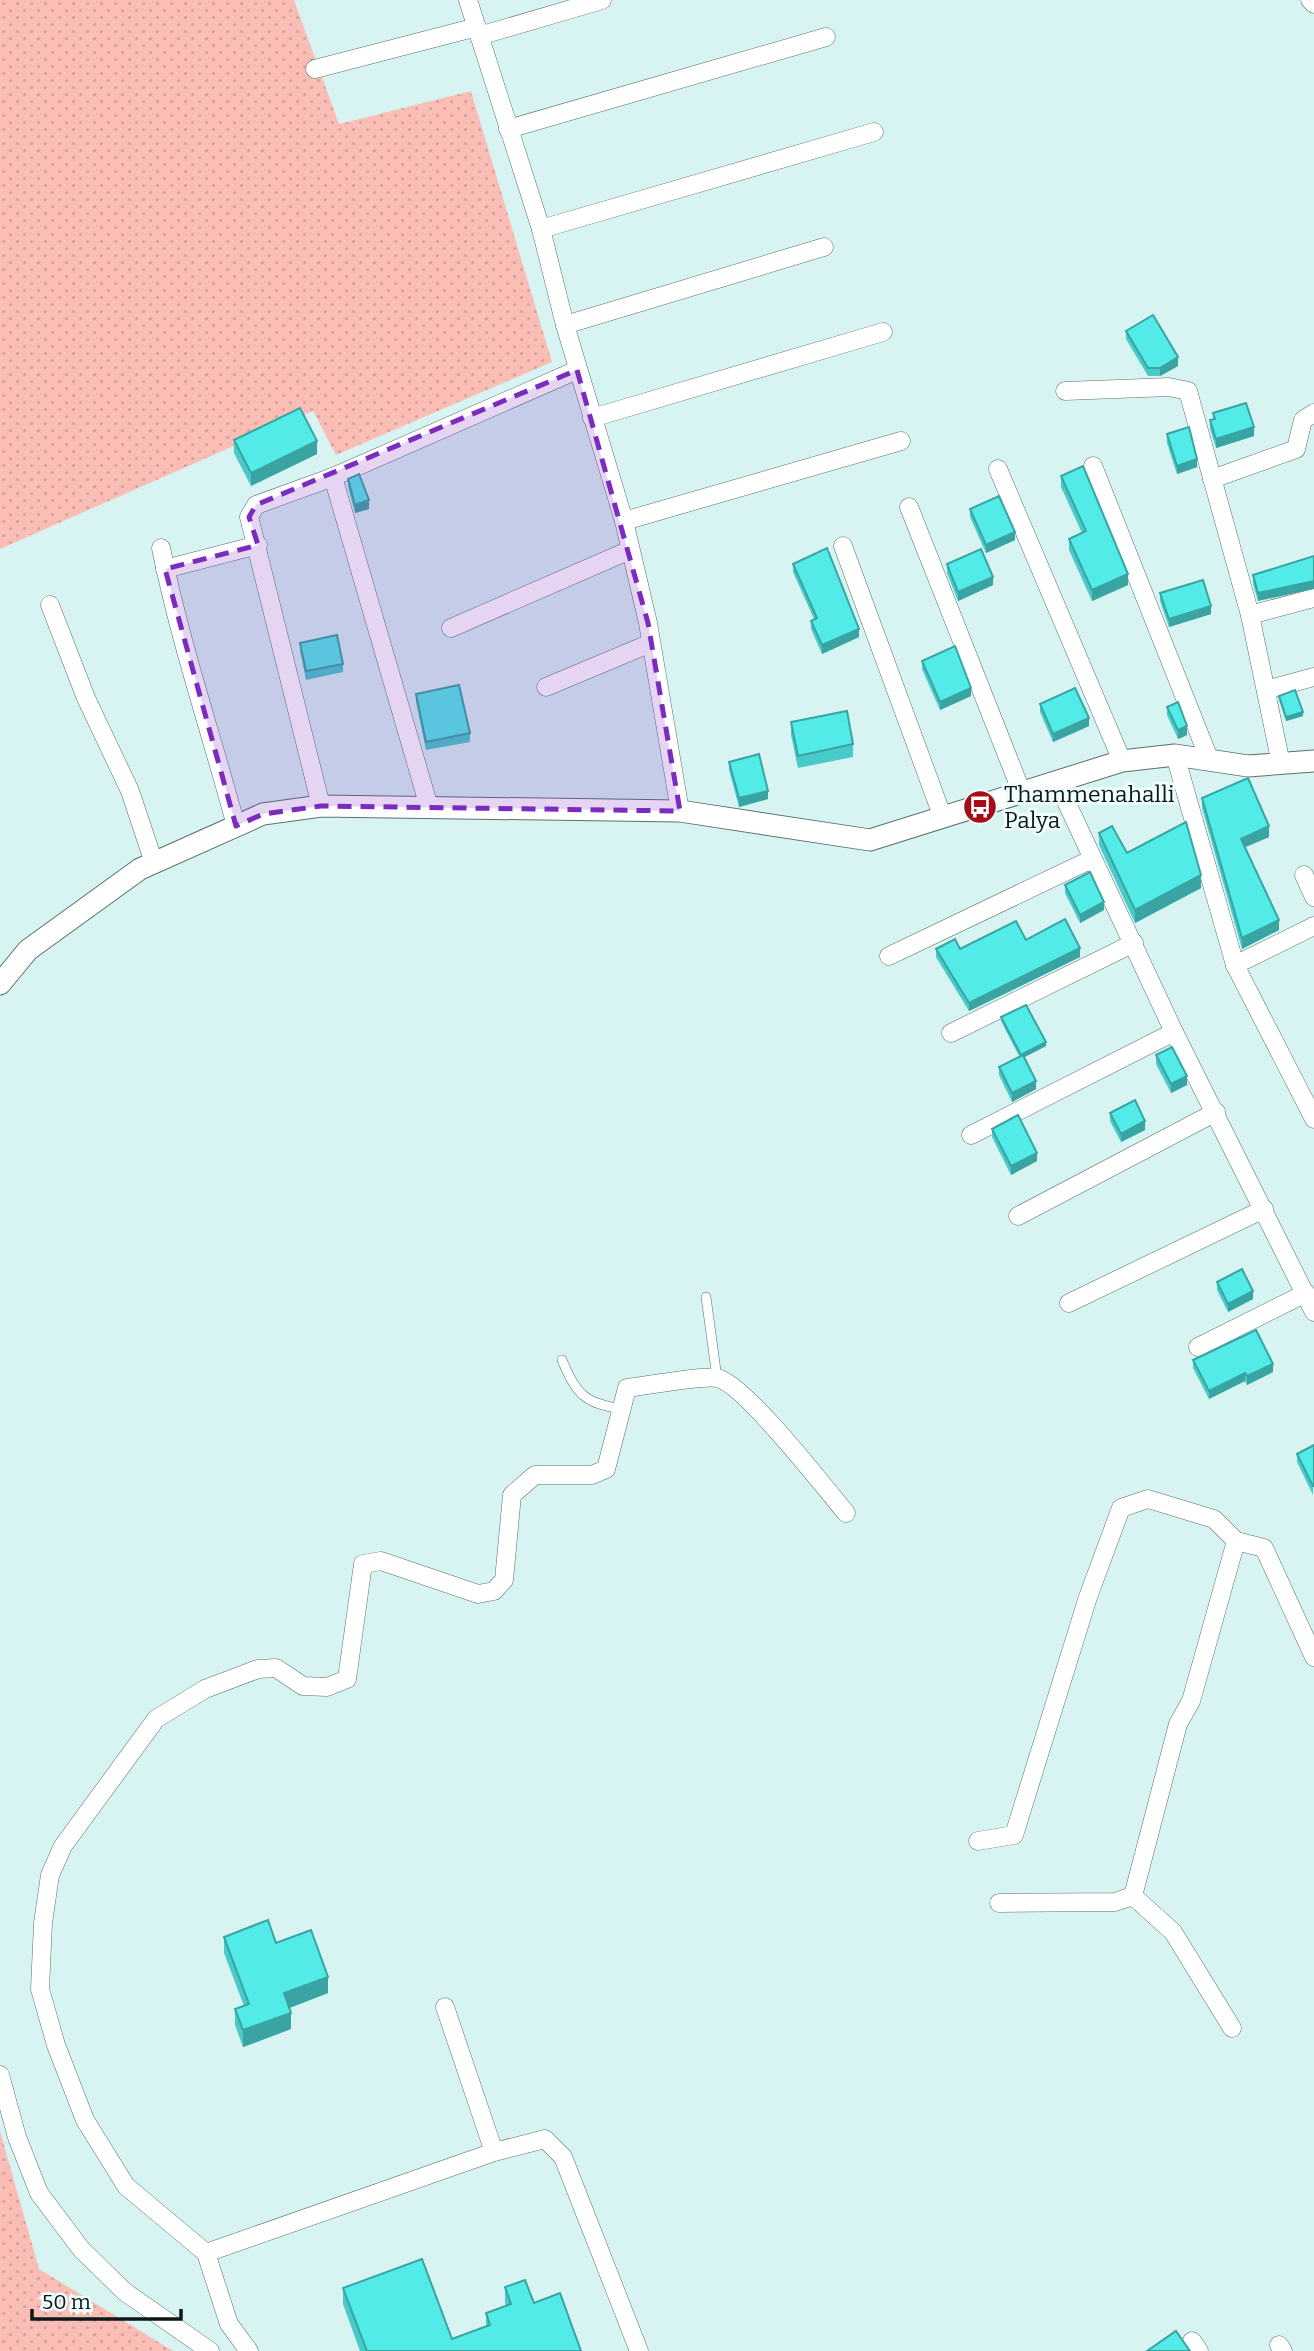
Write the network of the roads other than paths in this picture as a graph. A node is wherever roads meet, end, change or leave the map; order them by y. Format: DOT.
graph roads {
  1 [pos="468,0"];
  2 [pos="602,0"];
  3 [pos="1310,0"];
  4 [pos="1314,4"];
  5 [pos="478,31"];
  6 [pos="826,37"];
  7 [pos="315,69"];
  8 [pos="508,129"];
  9 [pos="874,132"];
  10 [pos="541,229"];
  11 [pos="824,247"];
  12 [pos="565,325"];
  13 [pos="883,332"];
  14 [pos="578,370"];
  15 [pos="1065,391"];
  16 [pos="1314,413"];
  17 [pos="592,418"];
  18 [pos="901,441"];
  19 [pos="1093,466"];
  20 [pos="998,469"];
  21 [pos="333,477"];
  22 [pos="1212,479"];
  23 [pos="909,508"];
  24 [pos="624,521"];
  25 [pos="258,545"];
  26 [pos="843,546"];
  27 [pos="161,548"];
  28 [pos="631,550"];
  29 [pos="166,569"];
  30 [pos="1314,598"];
  31 [pos="50,605"];
  32 [pos="1250,615"];
  33 [pos="451,628"];
  34 [pos="651,643"];
  35 [pos="1314,677"];
  36 [pos="545,687"];
  37 [pos="1266,690"];
  38 [pos="1175,755"];
  39 [pos="1122,761"];
  40 [pos="1210,761"];
  41 [pos="1314,761"];
  42 [pos="1281,764"];
  43 [pos="1057,782"];
  44 [pos="1022,793"];
  45 [pos="321,806"];
  46 [pos="429,807"];
  47 [pos="680,811"];
  48 [pos="943,818"];
  49 [pos="236,826"];
  50 [pos="1090,860"];
  51 [pos="153,863"];
  52 [pos="1304,875"];
  53 [pos="1314,897"];
  54 [pos="1314,926"];
  55 [pos="1134,943"];
  56 [pos="889,956"];
  57 [pos="1235,965"];
  58 [pos="0,984"];
  59 [pos="1174,1032"];
  60 [pos="951,1033"];
  61 [pos="1216,1112"];
  62 [pos="1314,1119"];
  63 [pos="971,1135"];
  64 [pos="1264,1209"];
  65 [pos="1018,1216"];
  66 [pos="1306,1293"];
  67 [pos="706,1297"];
  68 [pos="1069,1303"];
  69 [pos="1314,1312"];
  70 [pos="1198,1347"];
  71 [pos="562,1360"];
  72 [pos="718,1378"];
  73 [pos="622,1409"];
  74 [pos="846,1513"];
  75 [pos="1236,1541"];
  76 [pos="1314,1657"];
  77 [pos="978,1841"];
  78 [pos="1133,1896"];
  79 [pos="999,1903"];
  80 [pos="445,2007"];
  81 [pos="1232,2028"];
  82 [pos="0,2075"];
  83 [pos="494,2151"];
  84 [pos="206,2253"];
  85 [pos="210,2351"];
  86 [pos="249,2351"];
  87 [pos="639,2351"];
  1 -- 5 [label="street"];
  2 -- 5 [label="street"];
  3 -- 4 [label="street"];
  5 -- 7 [label="street"];
  5 -- 8 [label="street"];
  6 -- 8 [label="street"];
  8 -- 10 [label="street"];
  9 -- 10 [label="street"];
  10 -- 12 [label="street"];
  11 -- 12 [label="street"];
  12 -- 14 [label="street"];
  13 -- 17 [label="street"];
  14 -- 17 [label="street"];
  14 -- 21 [label="street"];
  15 -- 22 [label="street"];
  16 -- 22 [label="street"];
  17 -- 24 [label="street"];
  18 -- 24 [label="street"];
  19 -- 40 [label="street"];
  20 -- 39 [label="street"];
  21 -- 25 [label="street"];
  21 -- 46 [label="street"];
  22 -- 32 [label="street"];
  23 -- 44 [label="street"];
  24 -- 28 [label="street"];
  25 -- 29 [label="street"];
  25 -- 45 [label="street"];
  26 -- 48 [label="street"];
  27 -- 29 [label="street"];
  28 -- 33 [label="street"];
  28 -- 34 [label="street"];
  29 -- 49 [label="street"];
  30 -- 32 [label="street"];
  31 -- 51 [label="street"];
  32 -- 37 [label="street"];
  34 -- 36 [label="street"];
  34 -- 47 [label="street"];
  35 -- 37 [label="street"];
  37 -- 42 [label="street"];
  38 -- 39 [label="street"];
  38 -- 40 [label="street"];
  38 -- 57 [label="street"];
  39 -- 43 [label="street"];
  40 -- 42 [label="street"];
  41 -- 42 [label="street"];
  43 -- 44 [label="street"];
  43 -- 50 [label="street"];
  44 -- 48 [label="street"];
  45 -- 46 [label="street"];
  45 -- 49 [label="street"];
  46 -- 47 [label="street"];
  47 -- 48 [label="street"];
  49 -- 51 [label="street"];
  50 -- 55 [label="street"];
  50 -- 56 [label="street"];
  51 -- 58 [label="street"];
  52 -- 53 [label="street"];
  54 -- 57 [label="street"];
  55 -- 59 [label="street"];
  55 -- 60 [label="street"];
  57 -- 62 [label="street"];
  59 -- 61 [label="street"];
  59 -- 63 [label="street"];
  61 -- 64 [label="street"];
  61 -- 65 [label="street"];
  64 -- 66 [label="street"];
  64 -- 68 [label="street"];
  66 -- 69 [label="street"];
  66 -- 70 [label="street"];
  67 -- 72 [label="lane"];
  71 -- 73 [label="lane"];
  72 -- 73 [label="street"];
  72 -- 74 [label="street"];
  73 -- 84 [label="street"];
  75 -- 76 [label="street"];
  75 -- 77 [label="street"];
  75 -- 78 [label="street"];
  78 -- 79 [label="street"];
  78 -- 81 [label="street"];
  80 -- 83 [label="street"];
  82 -- 85 [label="street"];
  83 -- 84 [label="street"];
  83 -- 87 [label="street"];
  84 -- 86 [label="street"];
}
